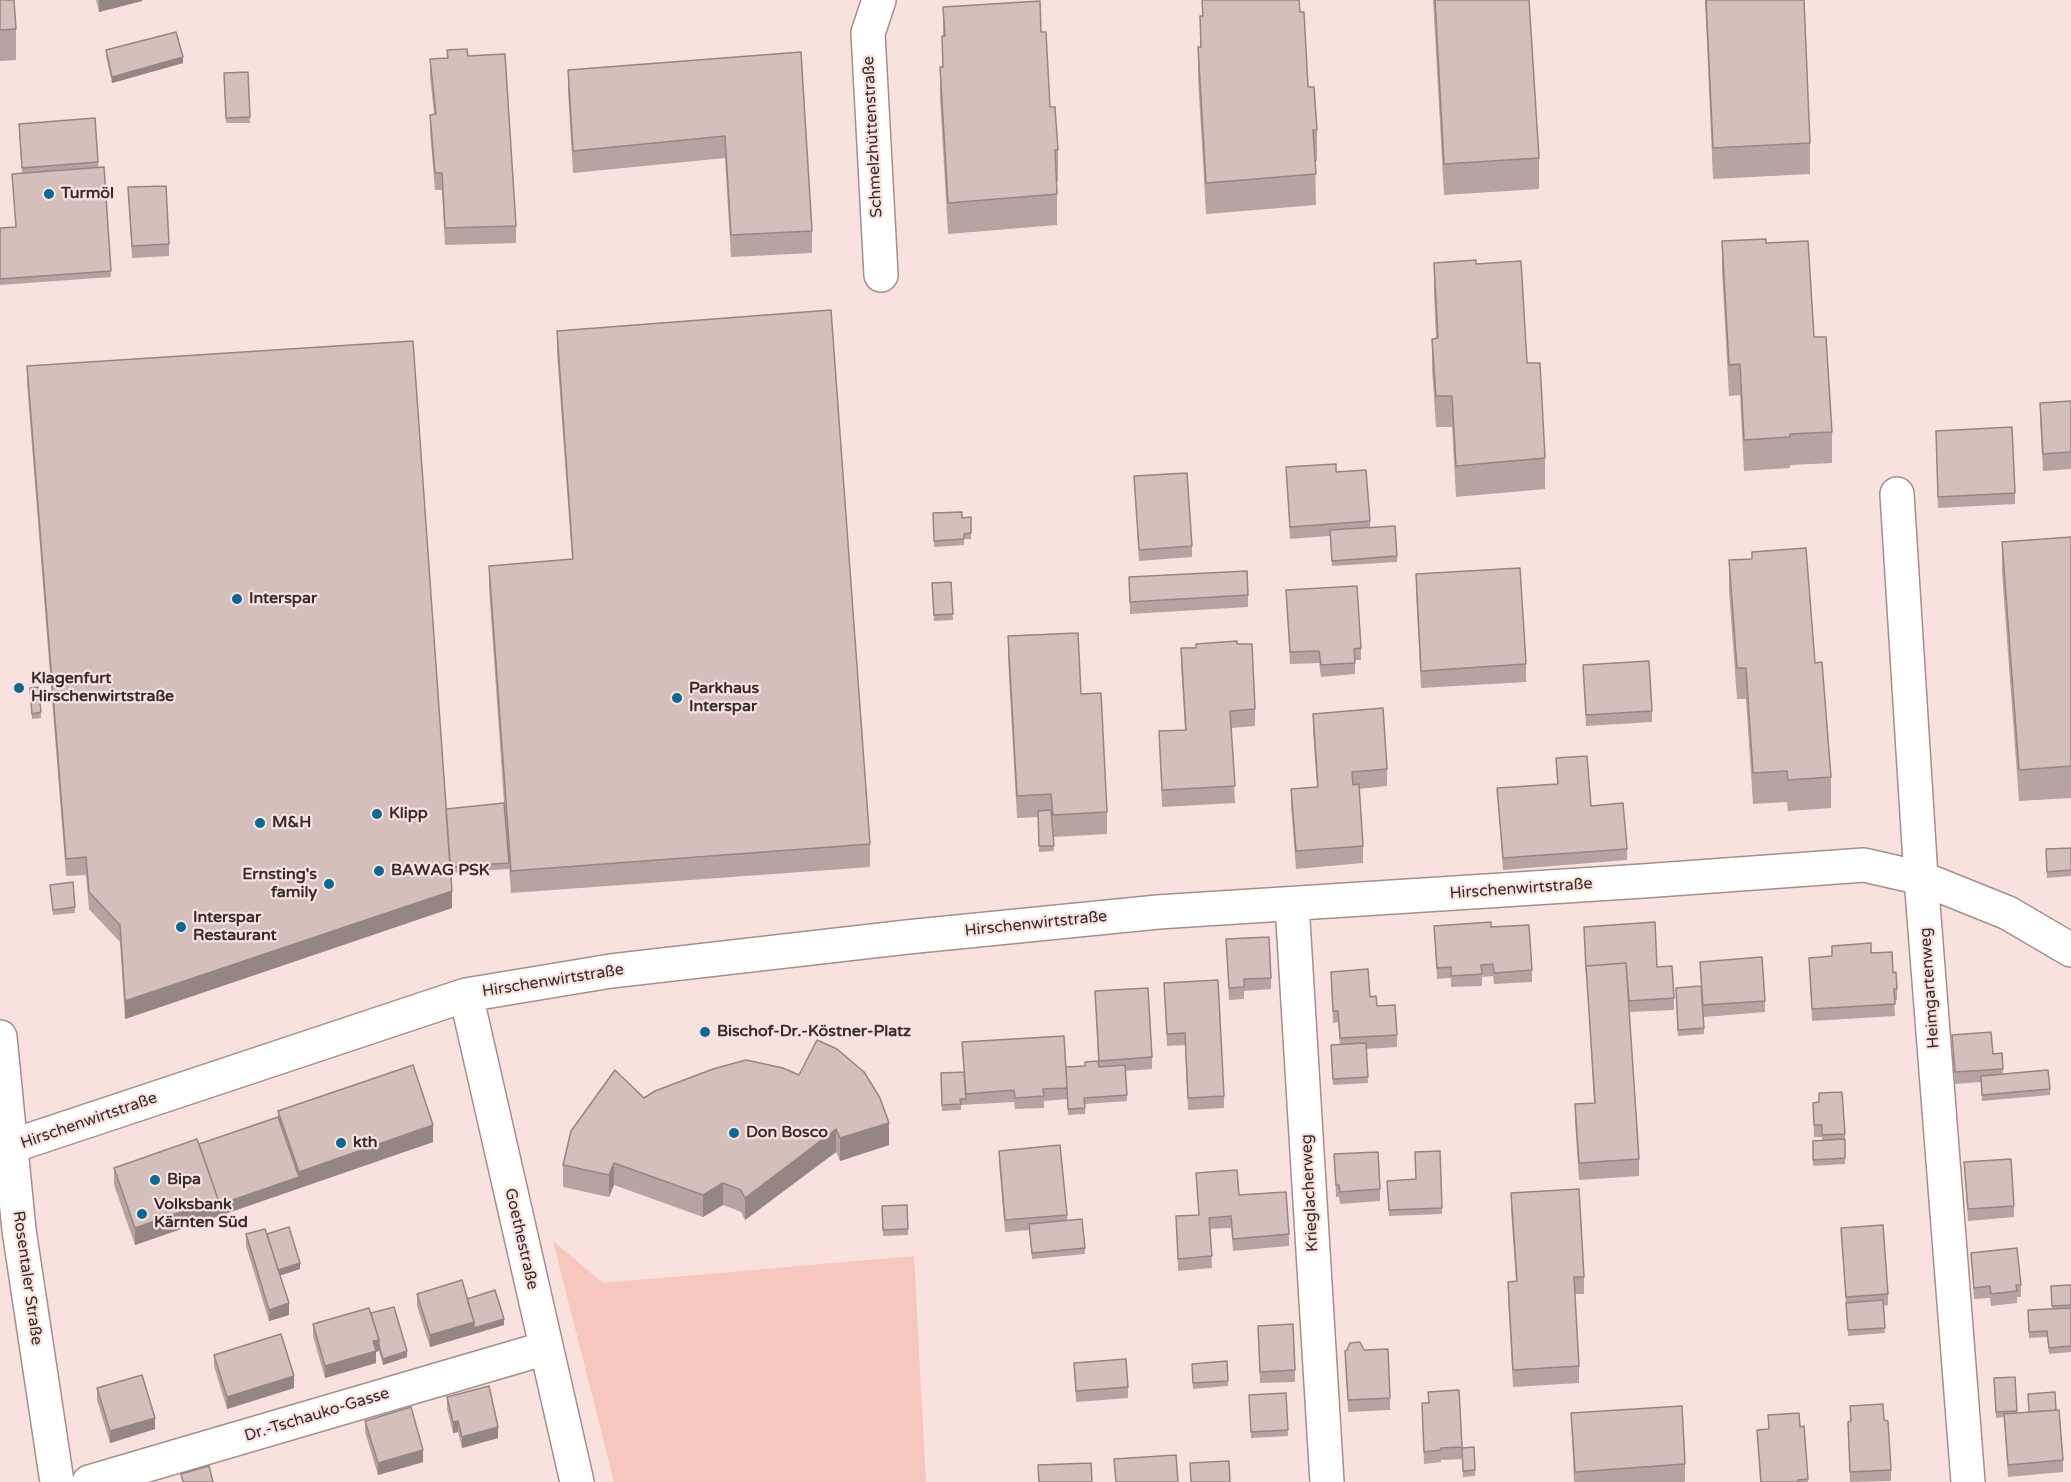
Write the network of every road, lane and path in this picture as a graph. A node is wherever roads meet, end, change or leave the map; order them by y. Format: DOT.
graph roads {
  1 [pos="879,0"];
  2 [pos="881,275"];
  3 [pos="1897,494"];
  4 [pos="1921,878"];
  5 [pos="1292,904"];
  6 [pos="2071,950"];
  7 [pos="466,995"];
  8 [pos="0,1037"];
  9 [pos="5,1149"];
  10 [pos="546,1348"];
  11 [pos="57,1482"];
  12 [pos="89,1482"];
  13 [pos="577,1482"];
  14 [pos="1327,1482"];
  15 [pos="1968,1482"];
  1 -- 2 [label="street, Schmelzhüttenstraße"];
  3 -- 4 [label="street, Heimgartenweg"];
  4 -- 5 [label="street, Hirschenwirtstraße"];
  4 -- 6 [label="street, Hirschenwirtstraße"];
  4 -- 15 [label="street, Heimgartenweg"];
  5 -- 7 [label="street, Hirschenwirtstraße"];
  5 -- 14 [label="street, Krieglacherweg"];
  7 -- 9 [label="street, Hirschenwirtstraße"];
  7 -- 10 [label="street, Goethestraße"];
  8 -- 9 [label="street, Rosentaler Straße"];
  9 -- 11 [label="street, Rosentaler Straße"];
  10 -- 12 [label="street, Dr.-Tschauko-Gasse"];
  10 -- 13 [label="street, Goethestraße"];
}
